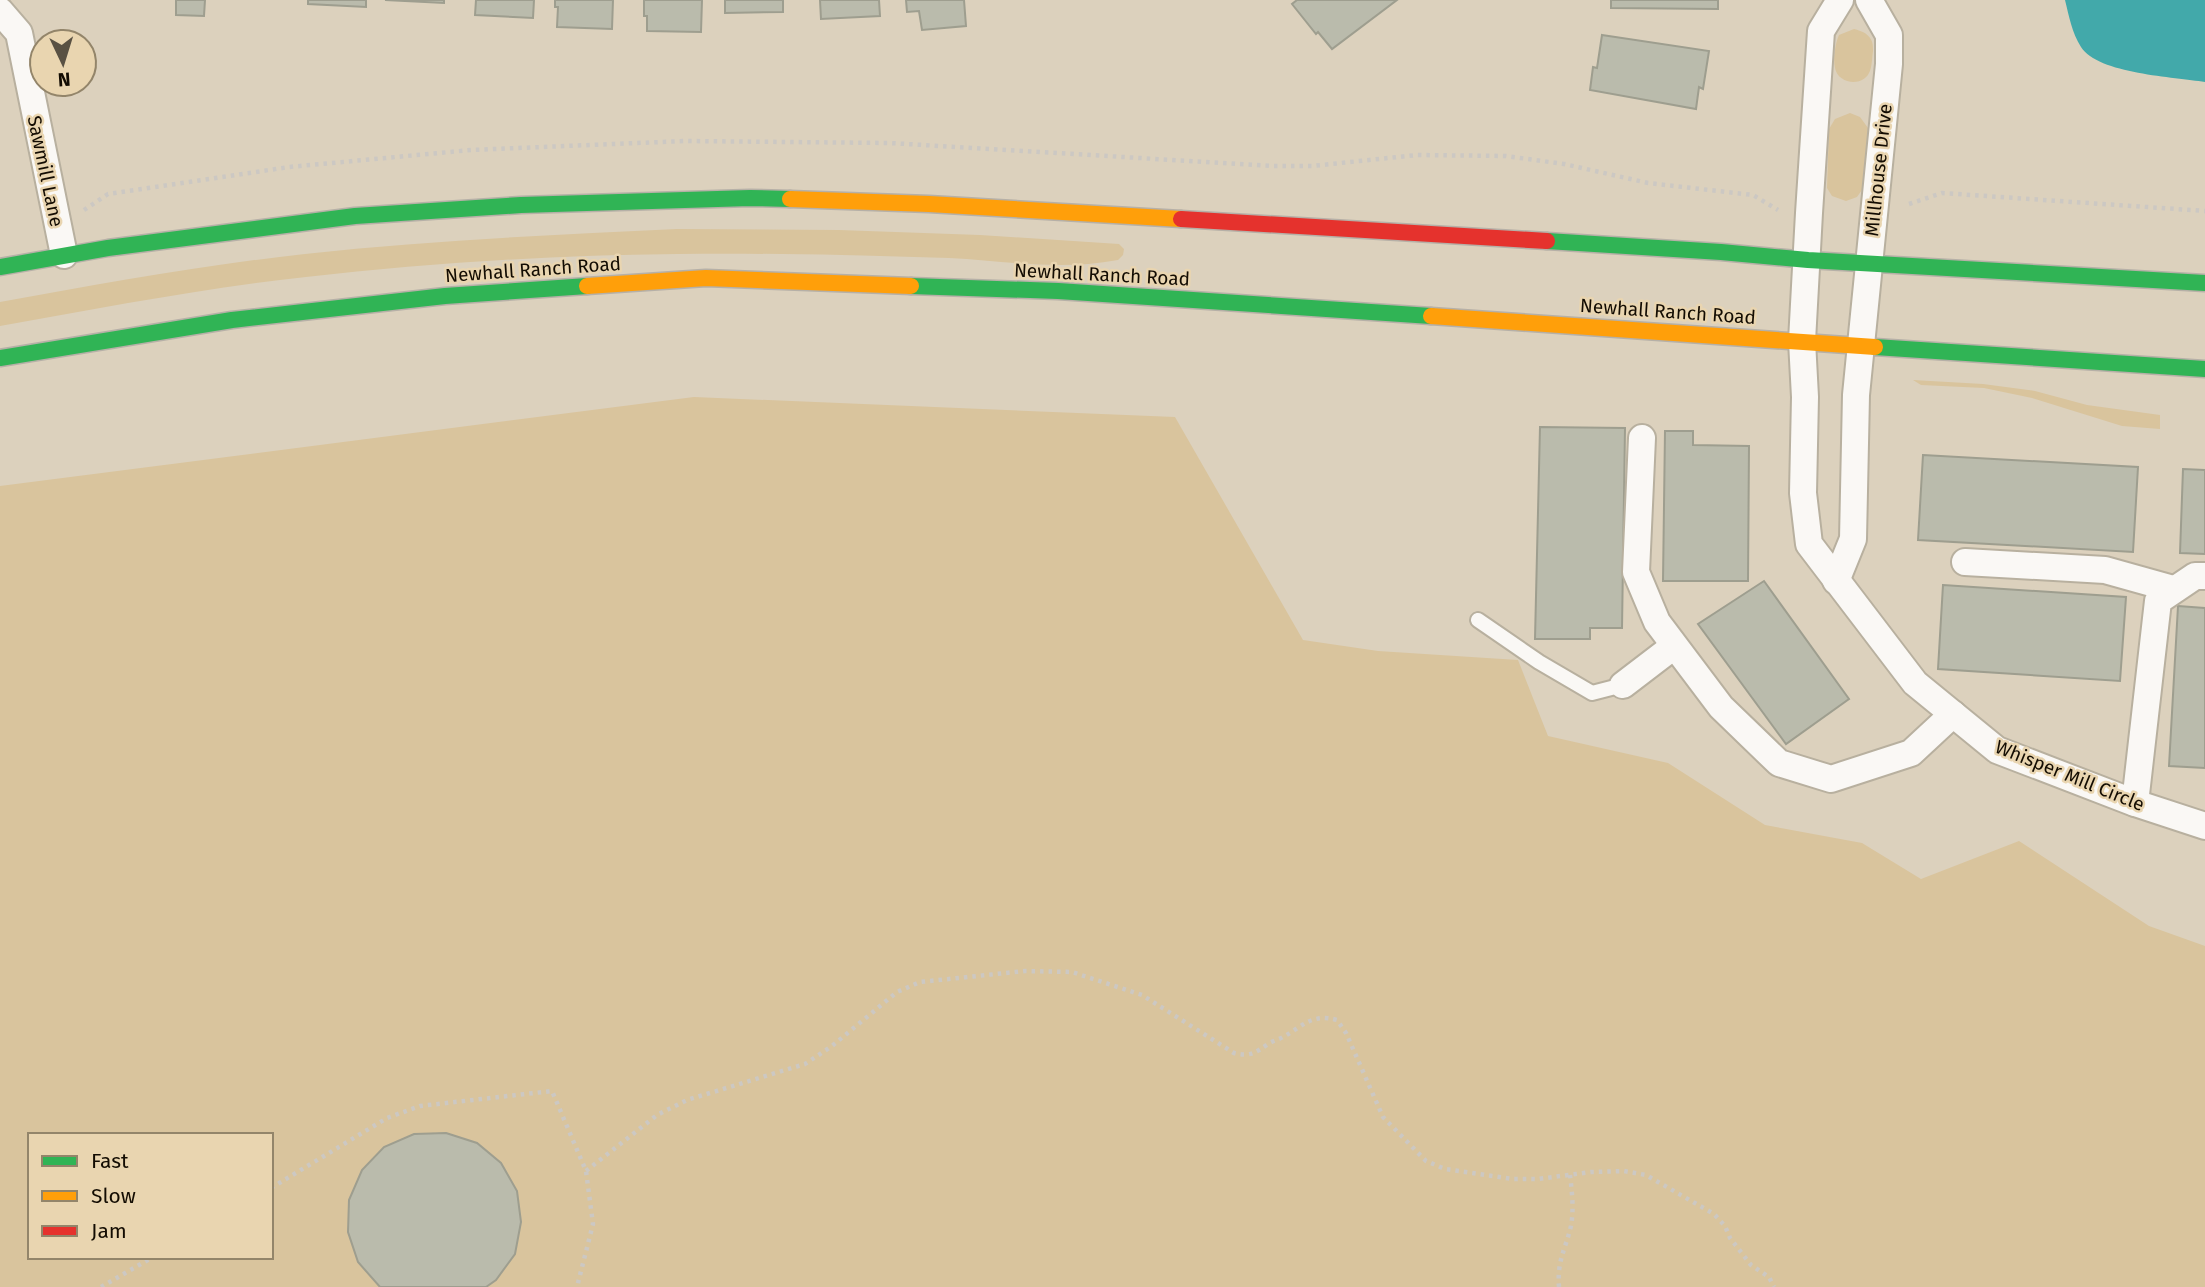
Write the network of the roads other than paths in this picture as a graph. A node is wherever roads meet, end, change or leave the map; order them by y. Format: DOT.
graph roads {
  1 [pos="1840,0"];
  2 [pos="1869,0"];
  3 [pos="0,11"];
  4 [pos="64,256"];
  5 [pos="1808,260"];
  6 [pos="1867,263"];
  7 [pos="0,267"];
  8 [pos="2205,283"];
  9 [pos="1802,341"];
  10 [pos="1860,345"];
  11 [pos="0,358"];
  12 [pos="2205,369"];
  13 [pos="1642,438"];
  14 [pos="1965,562"];
  15 [pos="2205,576"];
  16 [pos="1836,581"];
  17 [pos="2174,589"];
  18 [pos="1478,620"];
  19 [pos="1674,646"];
  20 [pos="1623,685"];
  21 [pos="1953,714"];
  22 [pos="2135,803"];
  23 [pos="2205,826"];
  1 -- 5 [label="street"];
  2 -- 6 [label="street, Millhouse Drive"];
  3 -- 4 [label="street, Sawmill Lane"];
  4 -- 5 [label="main road"];
  4 -- 7 [label="main road"];
  5 -- 6 [label="main road"];
  5 -- 9 [label="street"];
  6 -- 8 [label="main road"];
  6 -- 10 [label="street, Millhouse Drive"];
  9 -- 10 [label="main road, Newhall Ranch Road"];
  9 -- 11 [label="main road, Newhall Ranch Road"];
  9 -- 16 [label="street, Whisper Mill Circle"];
  10 -- 12 [label="main road, Newhall Ranch Road"];
  10 -- 16 [label="street"];
  13 -- 19 [label="street"];
  14 -- 17 [label="street"];
  15 -- 17 [label="street"];
  16 -- 21 [label="street, Whisper Mill Circle"];
  17 -- 22 [label="street"];
  18 -- 20 [label="lane"];
  19 -- 20 [label="street"];
  19 -- 21 [label="street"];
  21 -- 22 [label="street, Whisper Mill Circle"];
  22 -- 23 [label="street, Whisper Mill Circle"];
}
